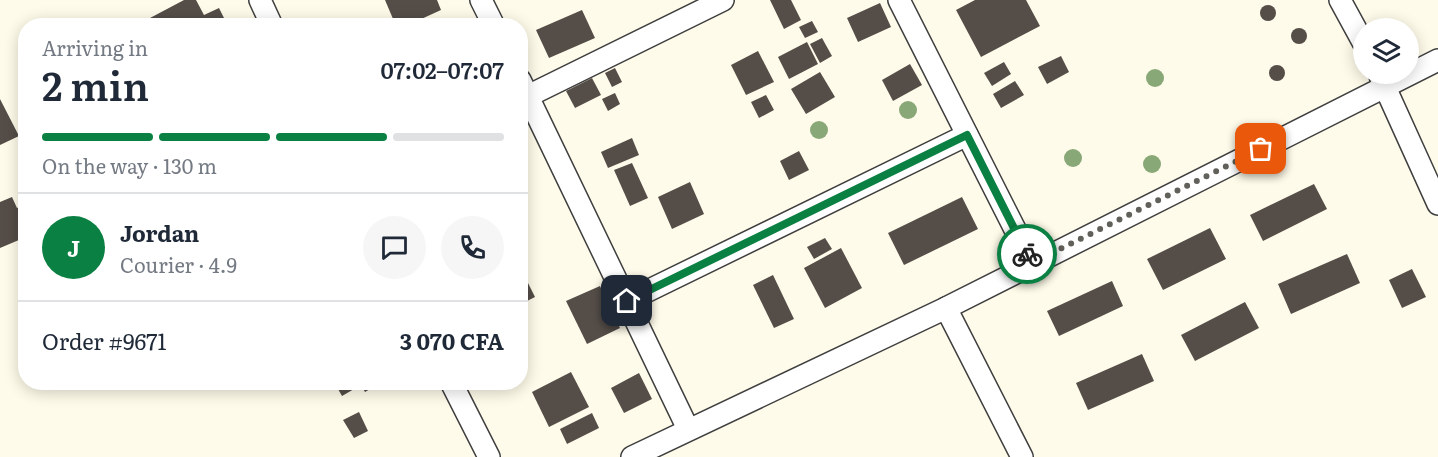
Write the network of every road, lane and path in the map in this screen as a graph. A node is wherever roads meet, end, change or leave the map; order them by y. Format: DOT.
graph roads {
  1 [pos="260,0"];
  2 [pos="481,0"];
  3 [pos="723,0"];
  4 [pos="899,0"];
  5 [pos="1340,0"];
  6 [pos="268,18"];
  7 [pos="490,18"];
  8 [pos="1353,24"];
  9 [pos="1438,60"];
  10 [pos="1419,67"];
  11 [pos="1375,84"];
  12 [pos="1385,84"];
  13 [pos="528,86"];
  14 [pos="528,96"];
  15 [pos="967,135"];
  16 [pos="1438,204"];
  17 [pos="1032,263"];
  18 [pos="627,301"];
  19 [pos="946,308"];
  20 [pos="455,390"];
  21 [pos="688,429"];
  22 [pos="489,457"];
  23 [pos="632,457"];
  24 [pos="1022,457"];
  1 -- 6 [label="street"];
  2 -- 7 [label="street"];
  3 -- 13 [label="street"];
  4 -- 15 [label="street"];
  5 -- 8 [label="street"];
  9 -- 10 [label="street"];
  11 -- 17 [label="street"];
  12 -- 16 [label="street"];
  14 -- 18 [label="street"];
  15 -- 17 [label="street"];
  15 -- 18 [label="street"];
  17 -- 19 [label="street"];
  18 -- 21 [label="street"];
  19 -- 21 [label="street"];
  19 -- 24 [label="street"];
  20 -- 22 [label="street"];
  21 -- 23 [label="street"];
}
